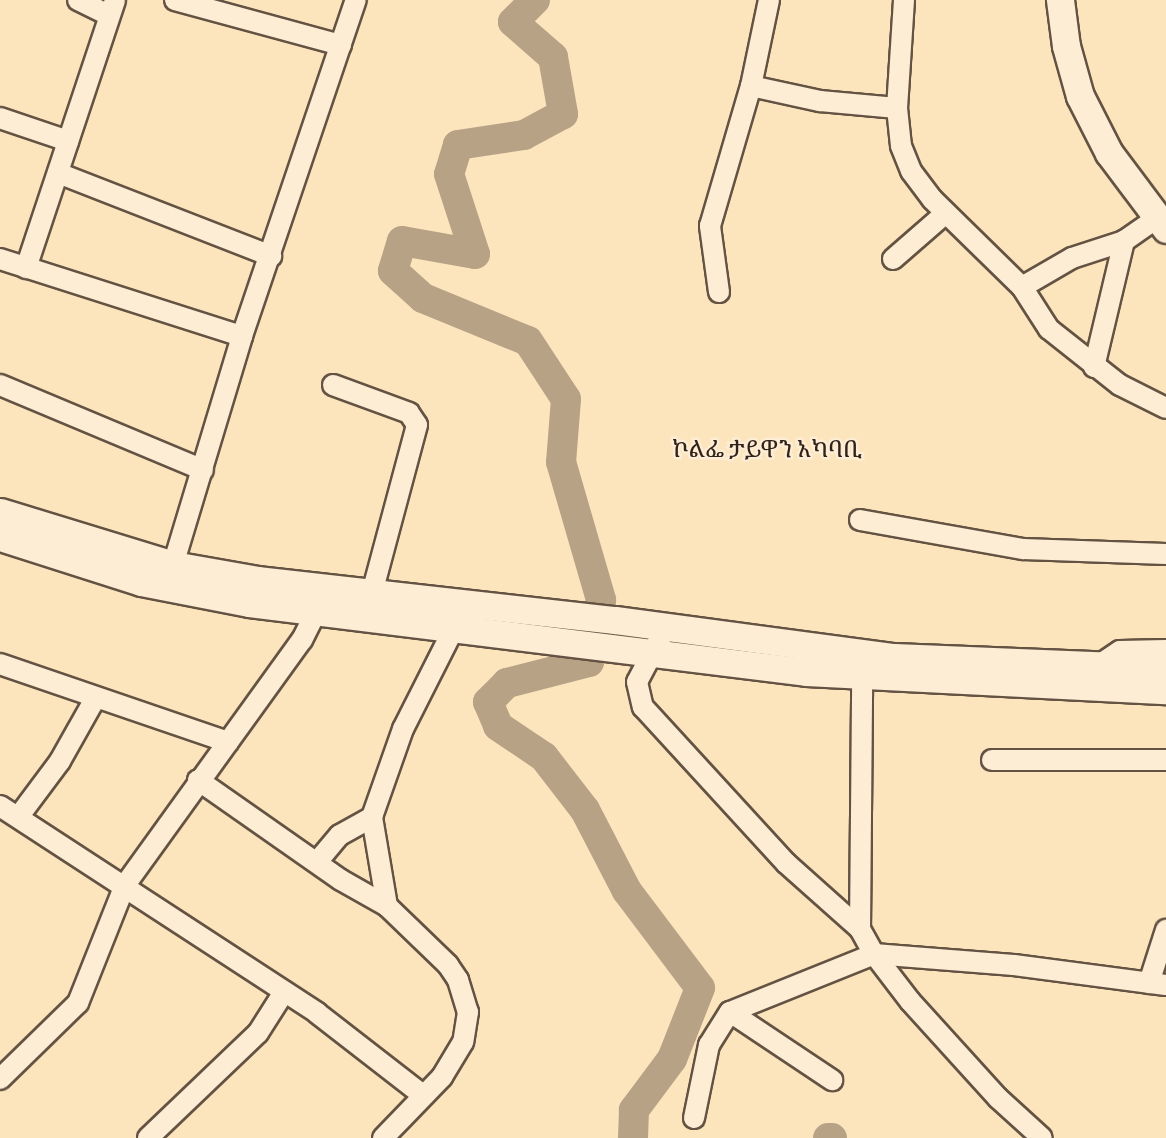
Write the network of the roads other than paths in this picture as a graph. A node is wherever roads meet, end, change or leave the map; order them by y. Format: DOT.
graph roads {
  1 [pos="78,0"];
  2 [pos="176,0"];
  3 [pos="356,0"];
  4 [pos="769,0"];
  5 [pos="904,0"];
  6 [pos="1060,0"];
  7 [pos="112,7"];
  8 [pos="341,45"];
  9 [pos="751,86"];
  10 [pos="897,108"];
  11 [pos="0,118"];
  12 [pos="69,141"];
  13 [pos="58,173"];
  14 [pos="945,213"];
  15 [pos="1161,223"];
  16 [pos="1124,241"];
  17 [pos="271,256"];
  18 [pos="0,259"];
  19 [pos="893,259"];
  20 [pos="26,268"];
  21 [pos="1022,287"];
  22 [pos="719,292"];
  23 [pos="242,336"];
  24 [pos="1094,367"];
  25 [pos="0,385"];
  26 [pos="333,385"];
  27 [pos="1166,408"];
  28 [pos="202,470"];
  29 [pos="0,513"];
  30 [pos="860,520"];
  31 [pos="0,537"];
  32 [pos="1166,554"];
  33 [pos="173,565"];
  34 [pos="372,593"];
  35 [pos="321,599"];
  36 [pos="666,627"];
  37 [pos="454,628"];
  38 [pos="1166,650"];
  39 [pos="655,652"];
  40 [pos="0,664"];
  41 [pos="1099,665"];
  42 [pos="1166,668"];
  43 [pos="862,677"];
  44 [pos="1166,690"];
  45 [pos="95,699"];
  46 [pos="228,742"];
  47 [pos="992,760"];
  48 [pos="1166,760"];
  49 [pos="198,780"];
  50 [pos="0,806"];
  51 [pos="19,816"];
  52 [pos="372,817"];
  53 [pos="318,862"];
  54 [pos="125,885"];
  55 [pos="387,906"];
  56 [pos="860,929"];
  57 [pos="1166,930"];
  58 [pos="874,954"];
  59 [pos="1157,984"];
  60 [pos="284,992"];
  61 [pos="730,1012"];
  62 [pos="0,1079"];
  63 [pos="832,1080"];
  64 [pos="424,1096"];
  65 [pos="694,1118"];
  66 [pos="148,1138"];
  67 [pos="383,1138"];
  68 [pos="1042,1138"];
  1 -- 7 [label="street"];
  2 -- 8 [label="street"];
  3 -- 8 [label="street"];
  4 -- 9 [label="street"];
  5 -- 10 [label="street"];
  6 -- 15 [label="main road"];
  7 -- 12 [label="street"];
  8 -- 17 [label="street"];
  9 -- 10 [label="street"];
  9 -- 22 [label="street"];
  10 -- 14 [label="street"];
  11 -- 12 [label="street"];
  12 -- 13 [label="street"];
  13 -- 17 [label="street"];
  13 -- 20 [label="street"];
  14 -- 19 [label="street"];
  14 -- 21 [label="street"];
  15 -- 16 [label="street"];
  16 -- 21 [label="street"];
  16 -- 24 [label="street"];
  17 -- 23 [label="street"];
  18 -- 20 [label="street"];
  20 -- 23 [label="street"];
  21 -- 24 [label="street"];
  23 -- 28 [label="street"];
  24 -- 27 [label="street"];
  25 -- 28 [label="street"];
  26 -- 34 [label="street"];
  28 -- 33 [label="street"];
  29 -- 33 [label="main road"];
  30 -- 32 [label="street"];
  31 -- 35 [label="main road"];
  33 -- 35 [label="main road"];
  34 -- 35 [label="main road"];
  34 -- 36 [label="main road"];
  35 -- 37 [label="main road"];
  35 -- 46 [label="street"];
  36 -- 39 [label="street"];
  36 -- 41 [label="main road"];
  37 -- 39 [label="main road"];
  37 -- 52 [label="street"];
  38 -- 41 [label="street"];
  39 -- 43 [label="main road"];
  39 -- 56 [label="street"];
  40 -- 45 [label="street"];
  41 -- 42 [label="main road"];
  43 -- 44 [label="main road"];
  43 -- 56 [label="street"];
  45 -- 46 [label="street"];
  45 -- 51 [label="street"];
  46 -- 49 [label="street"];
  47 -- 48 [label="street"];
  49 -- 53 [label="street"];
  49 -- 54 [label="street"];
  50 -- 51 [label="street"];
  51 -- 54 [label="street"];
  52 -- 53 [label="street"];
  52 -- 55 [label="street"];
  53 -- 55 [label="street"];
  54 -- 60 [label="street"];
  54 -- 62 [label="street"];
  55 -- 64 [label="street"];
  56 -- 58 [label="street"];
  57 -- 59 [label="street"];
  58 -- 59 [label="street"];
  58 -- 61 [label="street"];
  58 -- 68 [label="street"];
  60 -- 64 [label="street"];
  60 -- 66 [label="street"];
  61 -- 63 [label="street"];
  61 -- 65 [label="street"];
  64 -- 67 [label="street"];
}
